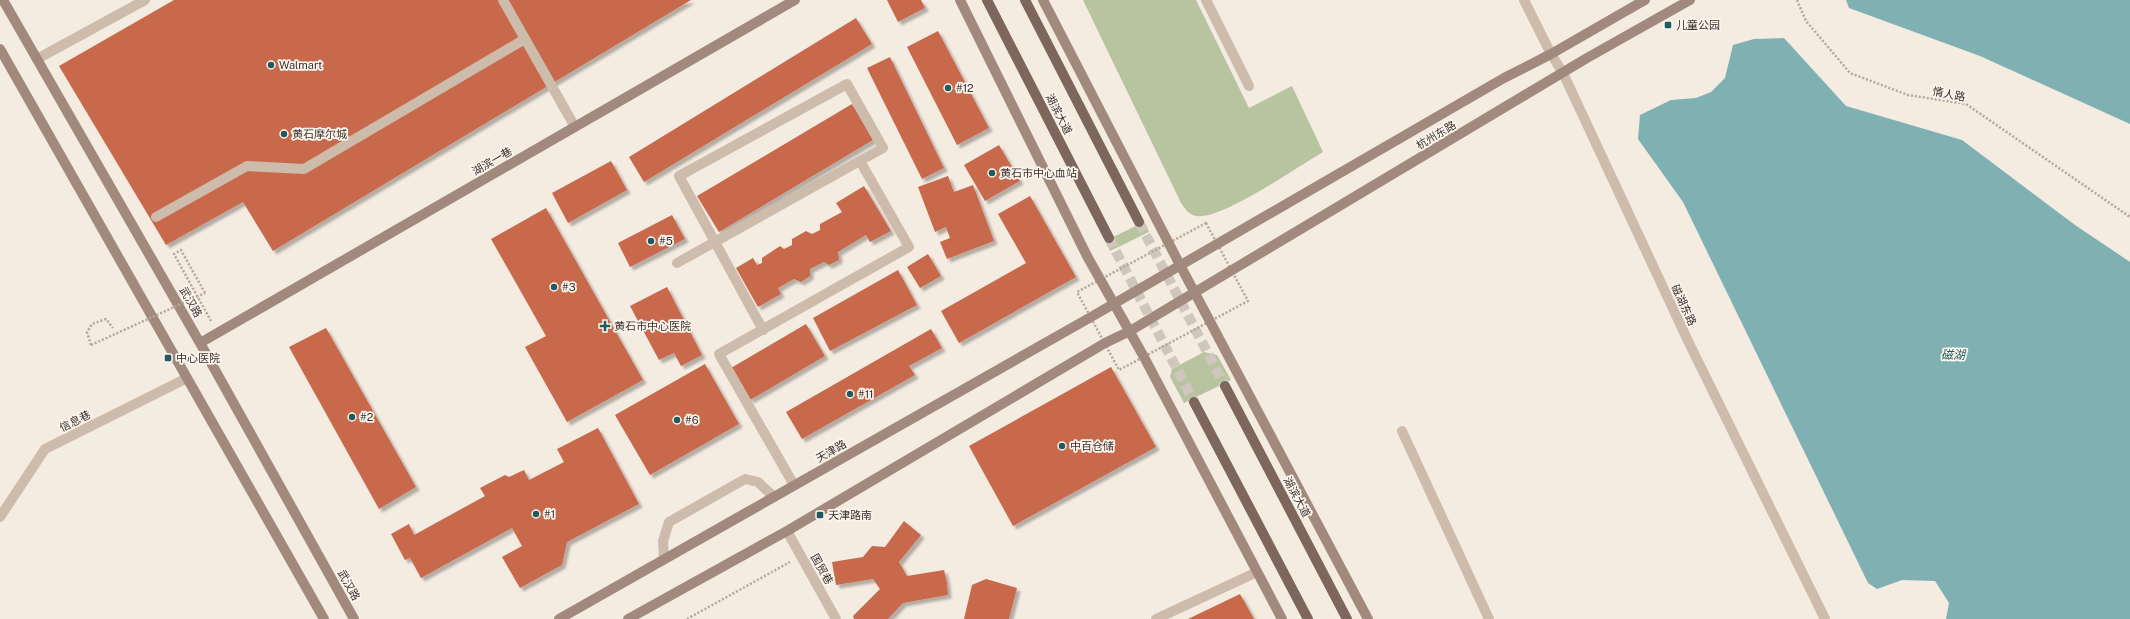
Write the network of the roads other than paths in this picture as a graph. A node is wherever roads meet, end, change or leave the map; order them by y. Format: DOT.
graph roads {
  1 [pos="3,0"];
  2 [pos="145,0"];
  3 [pos="503,0"];
  4 [pos="795,0"];
  5 [pos="960,0"];
  6 [pos="987,0"];
  7 [pos="1025,0"];
  8 [pos="1043,0"];
  9 [pos="1206,0"];
  10 [pos="1524,0"];
  11 [pos="1645,0"];
  12 [pos="1690,0"];
  13 [pos="525,39"];
  14 [pos="0,49"];
  15 [pos="1551,54"];
  16 [pos="37,59"];
  17 [pos="1563,73"];
  18 [pos="1249,86"];
  19 [pos="576,127"];
  20 [pos="860,161"];
  21 [pos="156,217"];
  22 [pos="1139,222"];
  23 [pos="1109,238"];
  24 [pos="715,242"];
  25 [pos="677,264"];
  26 [pos="1180,265"];
  27 [pos="1196,292"];
  28 [pos="1114,303"];
  29 [pos="763,330"];
  30 [pos="1130,331"];
  31 [pos="200,343"];
  32 [pos="187,378"];
  33 [pos="1225,386"];
  34 [pos="1194,402"];
  35 [pos="1402,431"];
  36 [pos="794,486"];
  37 [pos="774,497"];
  38 [pos="0,517"];
  39 [pos="787,531"];
  40 [pos="664,560"];
  41 [pos="1257,572"];
  42 [pos="324,619"];
  43 [pos="354,619"];
  44 [pos="559,619"];
  45 [pos="628,619"];
  46 [pos="836,619"];
  47 [pos="1156,619"];
  48 [pos="1282,619"];
  49 [pos="1308,619"];
  50 [pos="1347,619"];
  51 [pos="1368,619"];
  52 [pos="1489,619"];
  53 [pos="1825,619"];
  1 -- 16 [label="main road, 武汉路"];
  2 -- 16 [label="street"];
  3 -- 13 [label="street"];
  4 -- 19 [label="main road, 湖滨一巷"];
  5 -- 28 [label="main road"];
  6 -- 23 [label="main road, 湖滨大道"];
  7 -- 22 [label="main road, 湖滨大道"];
  8 -- 26 [label="main road"];
  9 -- 18 [label="street"];
  10 -- 15 [label="street, 磁湖东路"];
  11 -- 15 [label="main road, 杭州东路"];
  12 -- 17 [label="main road, 杭州东路"];
  13 -- 19 [label="street"];
  13 -- 21 [label="street"];
  14 -- 32 [label="main road"];
  15 -- 17 [label="street, 磁湖东路"];
  15 -- 26 [label="main road, 杭州东路"];
  16 -- 31 [label="main road, 武汉路"];
  17 -- 27 [label="main road, 杭州东路"];
  17 -- 53 [label="street, 磁湖东路"];
  19 -- 31 [label="main road, 湖滨一巷"];
  20 -- 24 [label="street"];
  20 -- 24 [label="street"];
  20 -- 29 [label="street"];
  24 -- 25 [label="street"];
  24 -- 29 [label="street"];
  26 -- 27 [label="main road"];
  26 -- 28 [label="main road, 杭州东路"];
  27 -- 30 [label="main road, 杭州东路"];
  27 -- 51 [label="main road"];
  28 -- 30 [label="main road"];
  28 -- 36 [label="main road, 天津路"];
  29 -- 36 [label="street"];
  30 -- 39 [label="main road"];
  30 -- 41 [label="main road"];
  31 -- 43 [label="main road, 武汉路"];
  32 -- 38 [label="street, 信息巷"];
  32 -- 42 [label="main road"];
  33 -- 50 [label="main road, 湖滨大道"];
  34 -- 49 [label="main road"];
  35 -- 52 [label="street"];
  36 -- 37 [label="main road, 天津路"];
  37 -- 40 [label="main road, 天津路"];
  37 -- 40 [label="street"];
  39 -- 45 [label="main road"];
  39 -- 46 [label="street, 国贸巷"];
  40 -- 44 [label="main road, 天津路"];
  41 -- 47 [label="street"];
  41 -- 48 [label="main road"];
}
